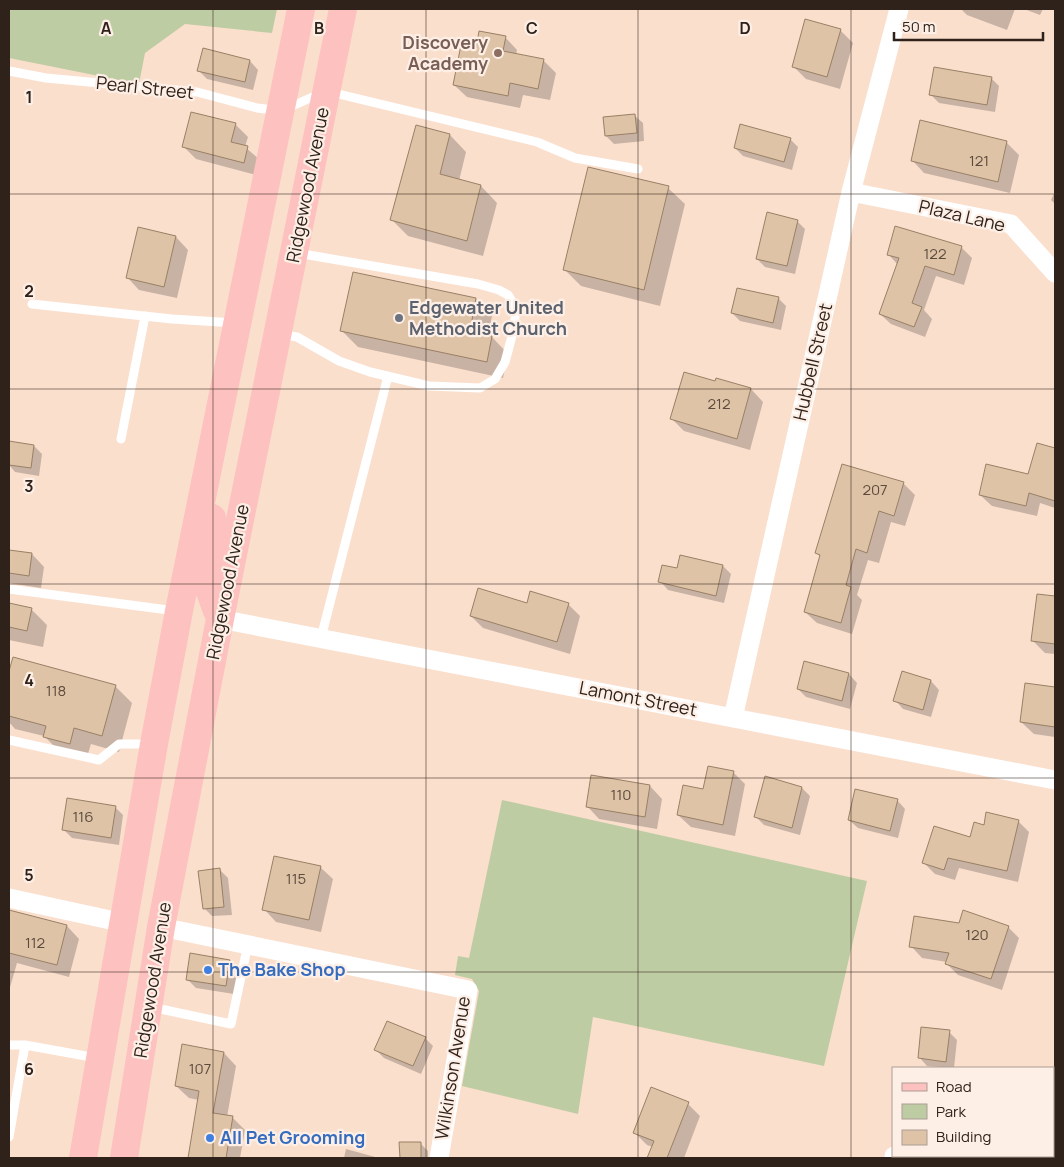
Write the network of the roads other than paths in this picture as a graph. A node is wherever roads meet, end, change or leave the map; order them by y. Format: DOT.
graph roads {
  1 [pos="301,9"];
  2 [pos="343,9"];
  3 [pos="899,9"];
  4 [pos="9,71"];
  5 [pos="326,91"];
  6 [pos="281,111"];
  7 [pos="638,169"];
  8 [pos="850,192"];
  9 [pos="294,252"];
  10 [pos="1055,273"];
  11 [pos="32,304"];
  12 [pos="146,316"];
  13 [pos="237,324"];
  14 [pos="278,334"];
  15 [pos="388,376"];
  16 [pos="121,439"];
  17 [pos="207,472"];
  18 [pos="9,589"];
  19 [pos="179,611"];
  20 [pos="220,619"];
  21 [pos="321,638"];
  22 [pos="733,718"];
  23 [pos="9,740"];
  24 [pos="154,744"];
  25 [pos="1055,780"];
  26 [pos="9,898"];
  27 [pos="124,924"];
  28 [pos="161,927"];
  29 [pos="248,944"];
  30 [pos="148,1006"];
  31 [pos="9,1045"];
  32 [pos="24,1046"];
  33 [pos="100,1059"];
  34 [pos="13,1084"];
  35 [pos="11,1108"];
  36 [pos="9,1133"];
  37 [pos="83,1158"];
  38 [pos="124,1158"];
  39 [pos="439,1158"];
  1 -- 6 [label="main road"];
  2 -- 5 [label="main road, Ridgewood Avenue"];
  3 -- 8 [label="street, Hubbell Street"];
  4 -- 6 [label="lane, Pearl Street"];
  5 -- 6 [label="lane"];
  5 -- 7 [label="lane"];
  5 -- 9 [label="main road, Ridgewood Avenue"];
  6 -- 13 [label="main road"];
  8 -- 10 [label="street, Plaza Lane"];
  8 -- 22 [label="street, Hubbell Street"];
  9 -- 14 [label="main road, Ridgewood Avenue"];
  9 -- 15 [label="lane"];
  11 -- 12 [label="lane"];
  12 -- 13 [label="lane"];
  12 -- 16 [label="lane"];
  13 -- 17 [label="main road"];
  14 -- 15 [label="lane"];
  14 -- 20 [label="main road, Ridgewood Avenue"];
  15 -- 21 [label="lane"];
  17 -- 19 [label="main road"];
  17 -- 20 [label="main road"];
  18 -- 19 [label="lane"];
  19 -- 24 [label="main road"];
  20 -- 21 [label="street, Lamont Street"];
  20 -- 28 [label="main road, Ridgewood Avenue"];
  21 -- 22 [label="street, Lamont Street"];
  22 -- 25 [label="street, Lamont Street"];
  23 -- 24 [label="lane"];
  24 -- 27 [label="main road"];
  26 -- 27 [label="street"];
  27 -- 33 [label="main road"];
  28 -- 29 [label="street, Wilkinson Avenue"];
  28 -- 30 [label="main road, Ridgewood Avenue"];
  29 -- 30 [label="lane"];
  29 -- 39 [label="street, Wilkinson Avenue"];
  30 -- 38 [label="main road, Ridgewood Avenue"];
  31 -- 32 [label="lane"];
  32 -- 33 [label="lane"];
  32 -- 34 [label="lane"];
  33 -- 37 [label="main road"];
  34 -- 35 [label="lane"];
  35 -- 36 [label="lane"];
}
